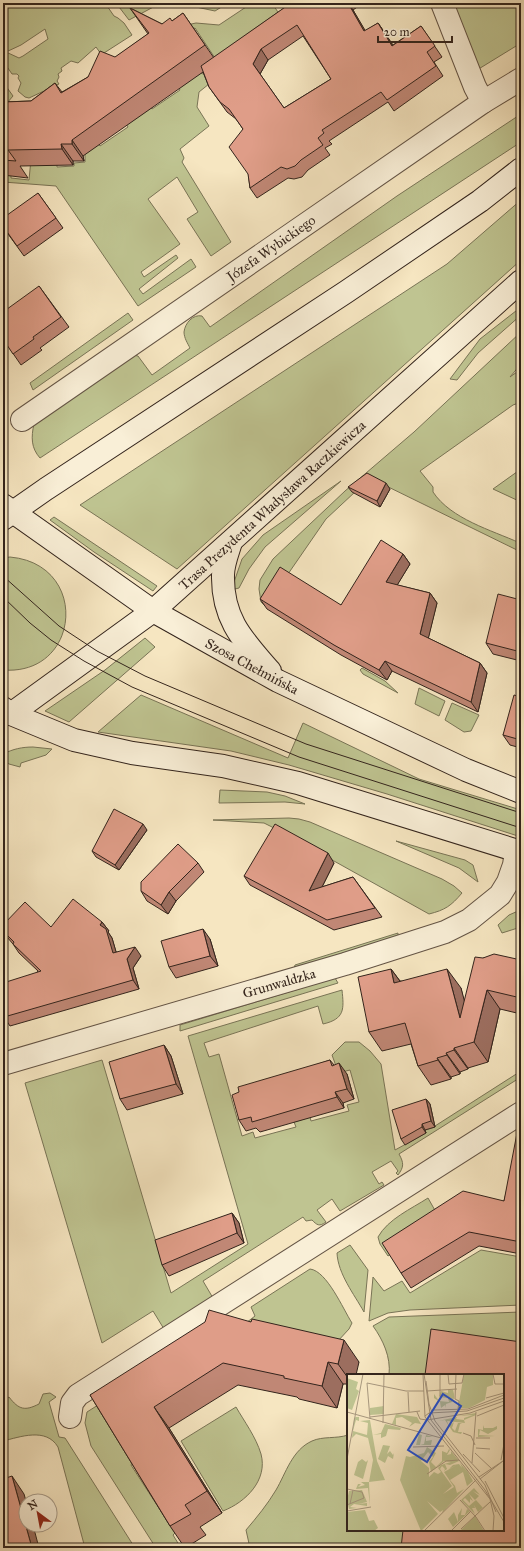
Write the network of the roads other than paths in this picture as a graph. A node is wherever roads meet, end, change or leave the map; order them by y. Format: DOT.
graph roads {
  1 [pos="442,3"];
  2 [pos="521,79"];
  3 [pos="483,102"];
  4 [pos="521,169"];
  5 [pos="521,281"];
  6 [pos="22,420"];
  7 [pos="6,512"];
  8 [pos="231,542"];
  9 [pos="153,611"];
  10 [pos="278,682"];
  11 [pos="6,715"];
  12 [pos="521,792"];
  13 [pos="518,852"];
  14 [pos="3,1064"];
  15 [pos="521,1113"];
  16 [pos="70,1418"];
  1 -- 3 [label="main road"];
  2 -- 3 [label="main road, Józefa Wybickiego"];
  3 -- 6 [label="main road, Józefa Wybickiego"];
  4 -- 7 [label="main road"];
  5 -- 8 [label="main road, Trasa Prezydenta Władysława Raczkiewicza"];
  7 -- 9 [label="main road, Szosa Chełmińska"];
  8 -- 9 [label="main road, Trasa Prezydenta Władysława Raczkiewicza"];
  8 -- 10 [label="main road"];
  9 -- 10 [label="main road, Szosa Chełmińska"];
  9 -- 11 [label="main road, Trasa Prezydenta Władysława Raczkiewicza"];
  10 -- 12 [label="main road, Szosa Chełmińska"];
  11 -- 13 [label="main road"];
  13 -- 14 [label="main road, Grunwaldzka"];
  15 -- 16 [label="main road"];
}
